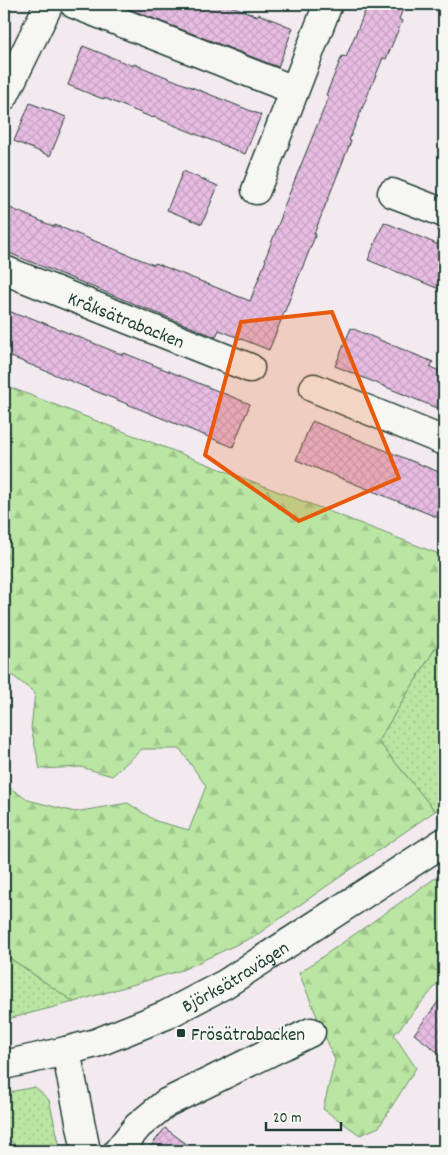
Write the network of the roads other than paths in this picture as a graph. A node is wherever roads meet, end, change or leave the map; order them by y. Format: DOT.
graph roads {
  1 [pos="49,4"];
  2 [pos="74,4"];
  3 [pos="328,4"];
  4 [pos="294,90"];
  5 [pos="4,96"];
  6 [pos="256,190"];
  7 [pos="392,193"];
  8 [pos="444,213"];
  9 [pos="4,270"];
  10 [pos="250,368"];
  11 [pos="314,388"];
  12 [pos="444,441"];
  13 [pos="444,842"];
  14 [pos="311,1032"];
  15 [pos="66,1051"];
  16 [pos="4,1065"];
  17 [pos="86,1151"];
  18 [pos="118,1151"];
  1 -- 5 [label="street"];
  2 -- 4 [label="street"];
  3 -- 4 [label="street"];
  4 -- 6 [label="street"];
  7 -- 8 [label="street"];
  9 -- 10 [label="street, Kråksätrabacken"];
  11 -- 12 [label="street"];
  13 -- 15 [label="street, Björksätravägen"];
  14 -- 18 [label="street"];
  15 -- 16 [label="street, Björksätravägen"];
  15 -- 17 [label="street"];
}
